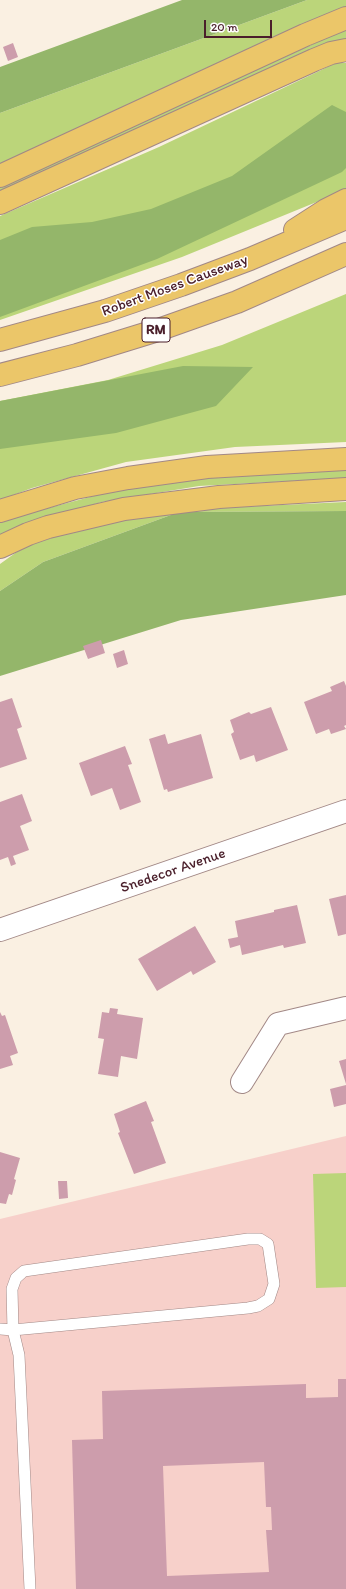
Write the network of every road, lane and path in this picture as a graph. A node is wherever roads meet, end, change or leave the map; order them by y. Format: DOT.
graph roads {
  1 [pos="346,18"];
  2 [pos="346,50"];
  3 [pos="0,176"];
  4 [pos="346,200"];
  5 [pos="0,203"];
  6 [pos="346,218"];
  7 [pos="346,254"];
  8 [pos="250,260"];
  9 [pos="346,269"];
  10 [pos="276,285"];
  11 [pos="0,340"];
  12 [pos="0,375"];
  13 [pos="346,459"];
  14 [pos="346,489"];
  15 [pos="0,511"];
  16 [pos="0,547"];
  17 [pos="346,811"];
  18 [pos="0,930"];
  19 [pos="346,1008"];
  20 [pos="242,1082"];
  21 [pos="0,1329"];
  22 [pos="12,1330"];
  23 [pos="30,1589"];
  1 -- 3 [label="highway"];
  2 -- 5 [label="highway"];
  4 -- 8 [label="highway"];
  6 -- 8 [label="highway, Robert Moses Causeway / RM"];
  7 -- 10 [label="highway, RM"];
  8 -- 11 [label="highway, Robert Moses Causeway / RM"];
  9 -- 10 [label="highway"];
  10 -- 12 [label="highway, RM"];
  13 -- 15 [label="highway"];
  14 -- 16 [label="highway"];
  17 -- 18 [label="street, Snedecor Avenue"];
  19 -- 20 [label="street"];
  21 -- 22 [label="lane"];
  22 -- 22 [label="lane"];
  22 -- 23 [label="lane"];
}
